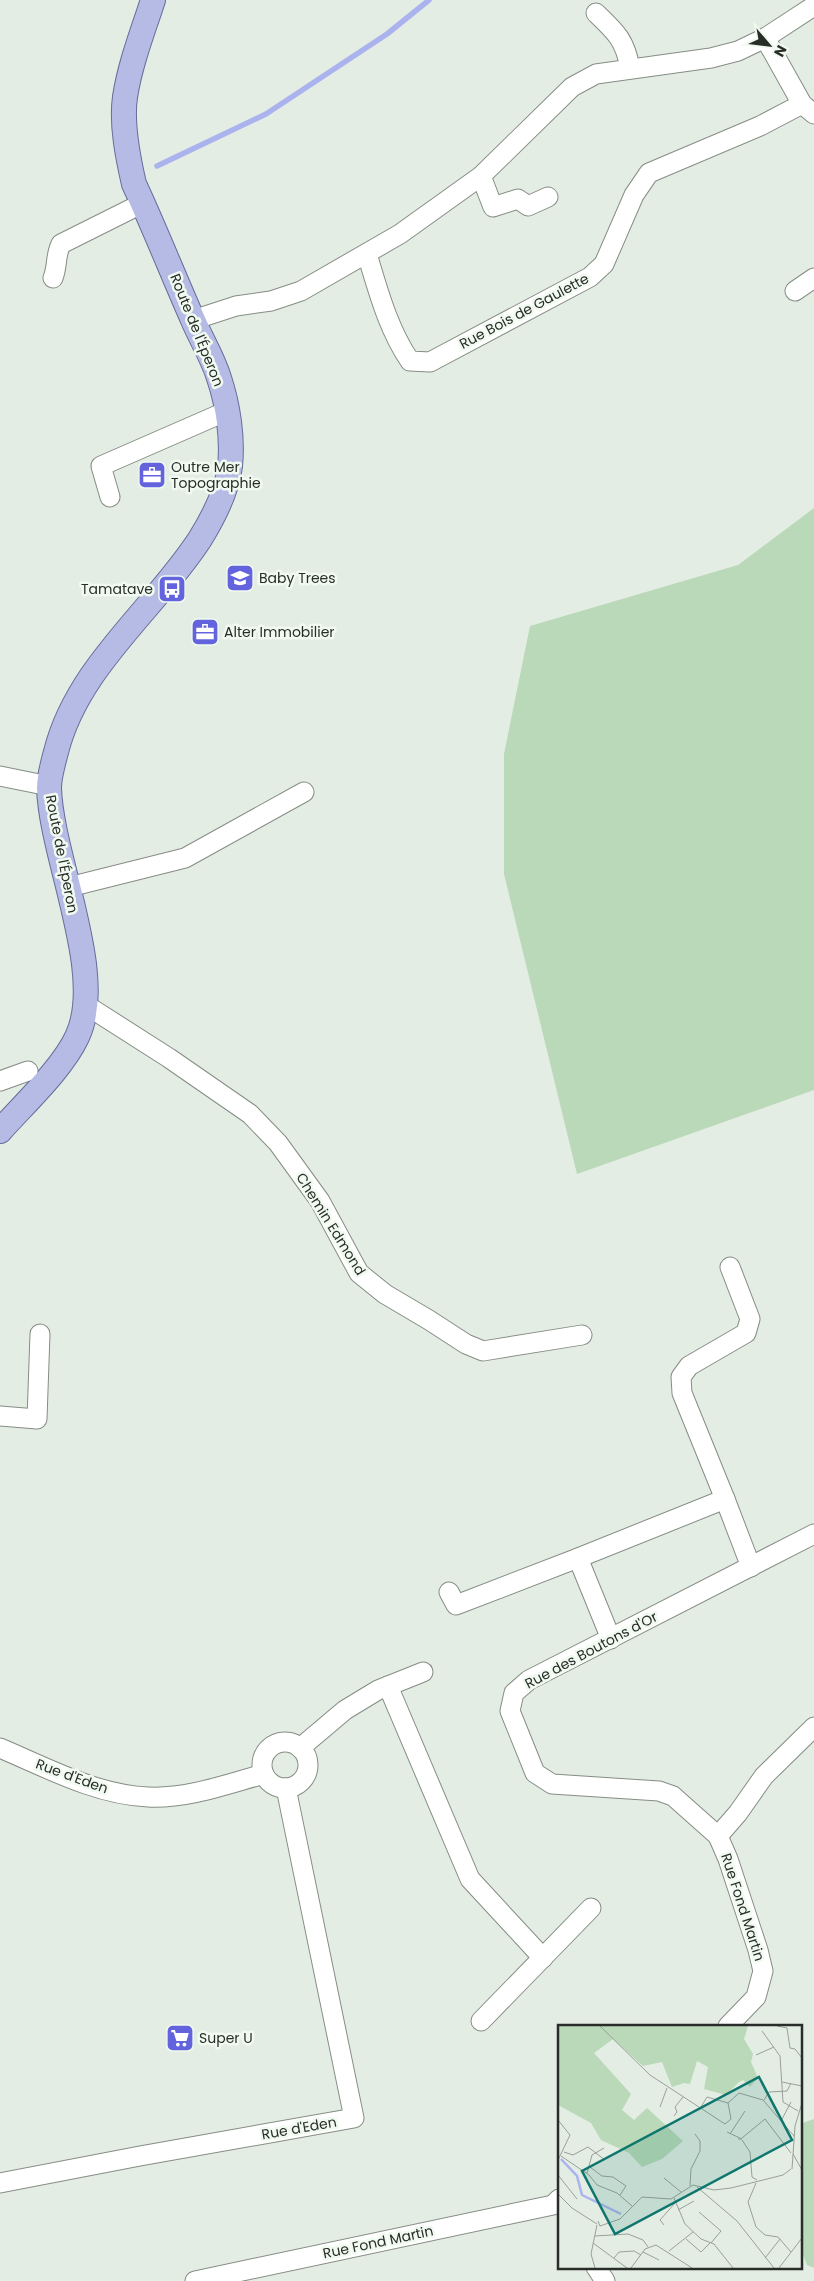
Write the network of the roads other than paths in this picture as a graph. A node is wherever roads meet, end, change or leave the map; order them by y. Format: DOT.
graph roads {
  1 [pos="152,0"];
  2 [pos="167,0"];
  3 [pos="814,6"];
  4 [pos="596,13"];
  5 [pos="764,38"];
  6 [pos="630,68"];
  7 [pos="808,109"];
  8 [pos="127,141"];
  9 [pos="481,176"];
  10 [pos="548,197"];
  11 [pos="143,203"];
  12 [pos="367,254"];
  13 [pos="53,278"];
  14 [pos="814,278"];
  15 [pos="795,291"];
  16 [pos="192,320"];
  17 [pos="227,411"];
  18 [pos="110,497"];
  19 [pos="1,775"];
  20 [pos="49,786"];
  21 [pos="304,792"];
  22 [pos="69,887"];
  23 [pos="86,1005"];
  24 [pos="28,1071"];
  25 [pos="0,1081"];
  26 [pos="0,1131"];
  27 [pos="730,1267"];
  28 [pos="40,1334"];
  29 [pos="582,1335"];
  30 [pos="0,1416"];
  31 [pos="726,1499"];
  32 [pos="814,1534"];
  33 [pos="578,1558"];
  34 [pos="751,1567"];
  35 [pos="449,1592"];
  36 [pos="611,1639"];
  37 [pos="422,1672"];
  38 [pos="388,1686"];
  39 [pos="814,1727"];
  40 [pos="0,1748"];
  41 [pos="300,1748"];
  42 [pos="264,1774"];
  43 [pos="286,1788"];
  44 [pos="718,1836"];
  45 [pos="591,1908"];
  46 [pos="543,1958"];
  47 [pos="481,2021"];
  48 [pos="729,2025"];
  49 [pos="0,2183"];
  50 [pos="557,2206"];
  51 [pos="597,2268"];
  52 [pos="253,2275"];
  53 [pos="194,2281"];
  54 [pos="605,2281"];
  1 -- 8 [label="main road, Route de l'Éperon"];
  2 -- 8 [label="main road, Route de l'Éperon"];
  3 -- 5 [label="street"];
  4 -- 6 [label="street"];
  5 -- 6 [label="street"];
  5 -- 7 [label="street"];
  6 -- 9 [label="street"];
  7 -- 12 [label="street, Rue Bois de Gaulette"];
  8 -- 11 [label="main road, Route de l'Éperon"];
  9 -- 10 [label="street"];
  9 -- 12 [label="street"];
  11 -- 13 [label="street"];
  11 -- 16 [label="main road, Route de l'Éperon"];
  12 -- 16 [label="street"];
  14 -- 15 [label="street"];
  16 -- 17 [label="main road, Route de l'Éperon"];
  17 -- 18 [label="street"];
  17 -- 20 [label="main road, Route de l'Éperon"];
  19 -- 20 [label="street"];
  20 -- 22 [label="main road, Route de l'Éperon"];
  21 -- 22 [label="street"];
  22 -- 23 [label="main road, Route de l'Éperon"];
  23 -- 26 [label="main road, Route de l'Éperon"];
  23 -- 29 [label="street, Chemin Edmond"];
  24 -- 25 [label="street"];
  27 -- 31 [label="street"];
  28 -- 30 [label="street"];
  31 -- 33 [label="street"];
  31 -- 34 [label="street"];
  32 -- 34 [label="street, Rue des Boutons d'Or"];
  33 -- 35 [label="street"];
  33 -- 36 [label="street"];
  34 -- 36 [label="street, Rue des Boutons d'Or"];
  36 -- 44 [label="street, Rue des Boutons d'Or"];
  37 -- 38 [label="street"];
  38 -- 41 [label="street"];
  38 -- 46 [label="street"];
  39 -- 44 [label="street"];
  40 -- 42 [label="street, Rue d'Eden"];
  41 -- 42 [label="street"];
  41 -- 43 [label="street"];
  42 -- 43 [label="street"];
  43 -- 49 [label="street, Rue d'Eden"];
  44 -- 48 [label="street, Rue Fond Martin"];
  45 -- 46 [label="street"];
  46 -- 47 [label="street"];
  50 -- 52 [label="street, Rue Fond Martin"];
  51 -- 54 [label="street"];
  52 -- 53 [label="street, Rue Fond Martin"];
}
